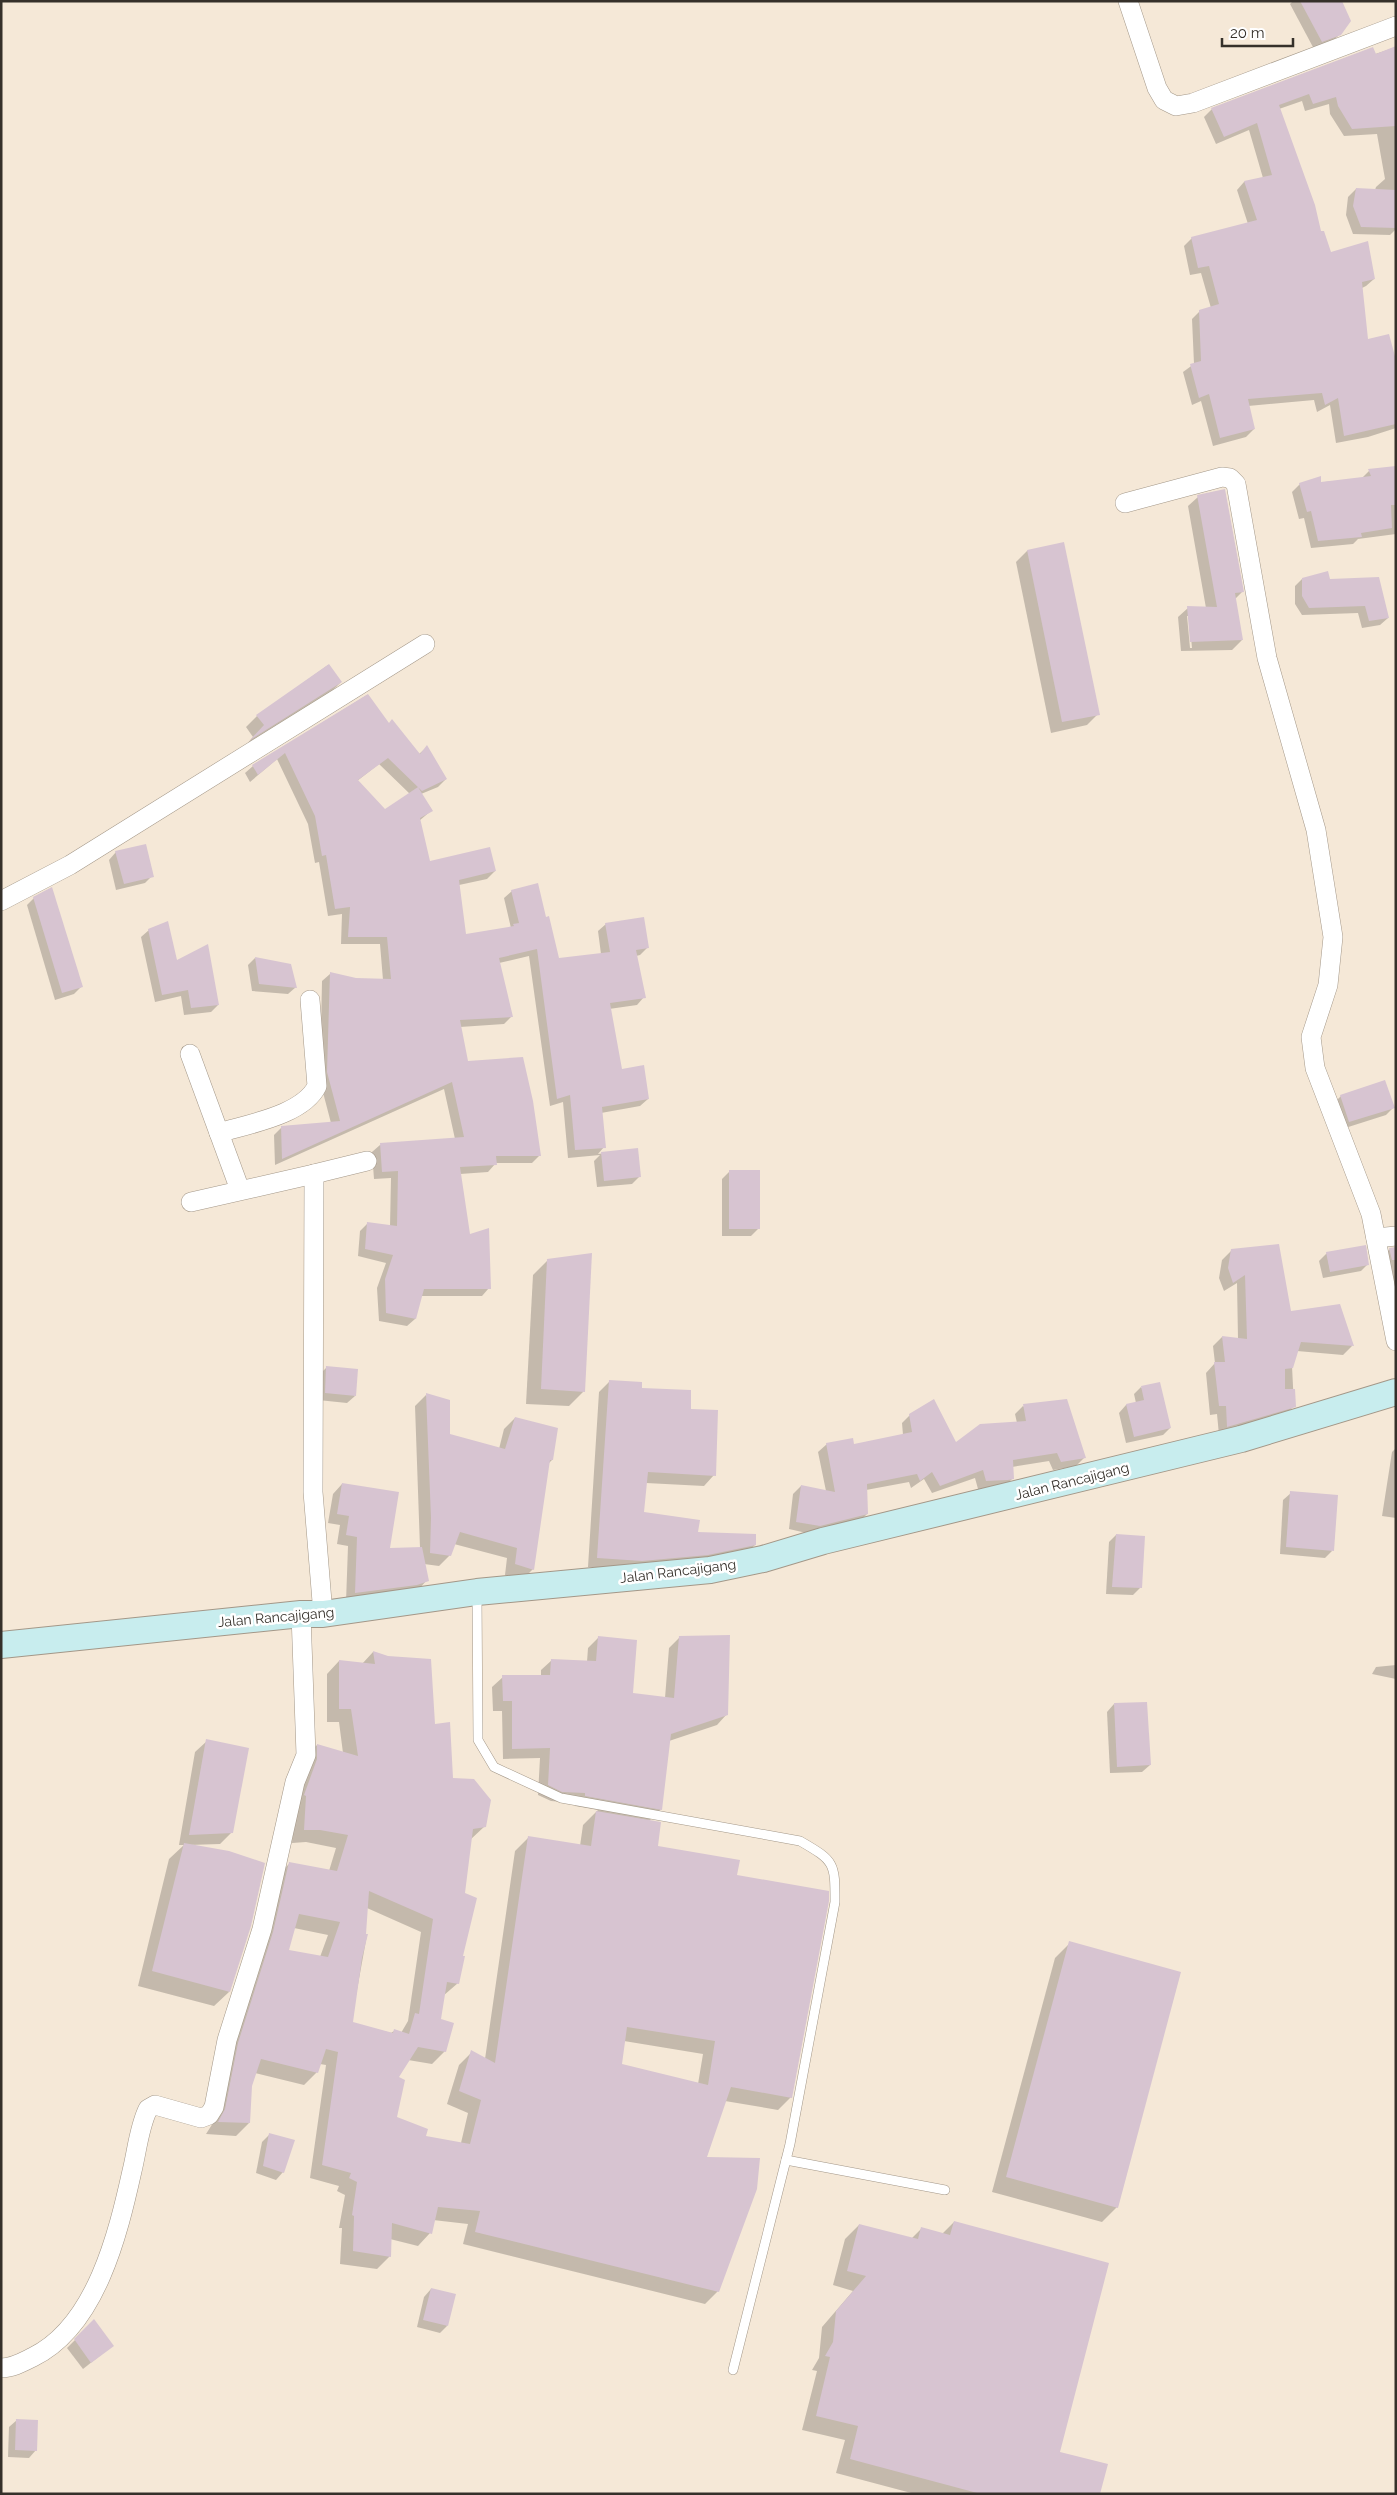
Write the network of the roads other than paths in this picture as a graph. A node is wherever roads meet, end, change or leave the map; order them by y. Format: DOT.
graph roads {
  1 [pos="1128,1"];
  2 [pos="1396,26"];
  3 [pos="1124,503"];
  4 [pos="425,644"];
  5 [pos="1,901"];
  6 [pos="310,1000"];
  7 [pos="190,1054"];
  8 [pos="218,1133"];
  9 [pos="367,1161"];
  10 [pos="314,1174"];
  11 [pos="240,1190"];
  12 [pos="191,1202"];
  13 [pos="1396,1236"];
  14 [pos="1376,1238"];
  15 [pos="1393,1312"];
  16 [pos="1396,1342"];
  17 [pos="1396,1392"];
  18 [pos="477,1592"];
  19 [pos="312,1614"];
  20 [pos="1,1645"];
  21 [pos="786,2160"];
  22 [pos="945,2190"];
  23 [pos="1,2368"];
  24 [pos="733,2370"];
  1 -- 2 [label="street"];
  3 -- 14 [label="street"];
  4 -- 5 [label="street"];
  6 -- 8 [label="street"];
  7 -- 8 [label="street"];
  8 -- 11 [label="street"];
  9 -- 10 [label="street"];
  10 -- 11 [label="street"];
  10 -- 19 [label="street"];
  11 -- 12 [label="street"];
  13 -- 14 [label="street"];
  14 -- 15 [label="street"];
  15 -- 16 [label="street"];
  17 -- 18 [label="main road, Jalan Rancajigang"];
  18 -- 19 [label="main road, Jalan Rancajigang"];
  18 -- 21 [label="lane"];
  19 -- 20 [label="main road, Jalan Rancajigang"];
  19 -- 23 [label="street"];
  21 -- 22 [label="lane"];
  21 -- 24 [label="lane"];
}
